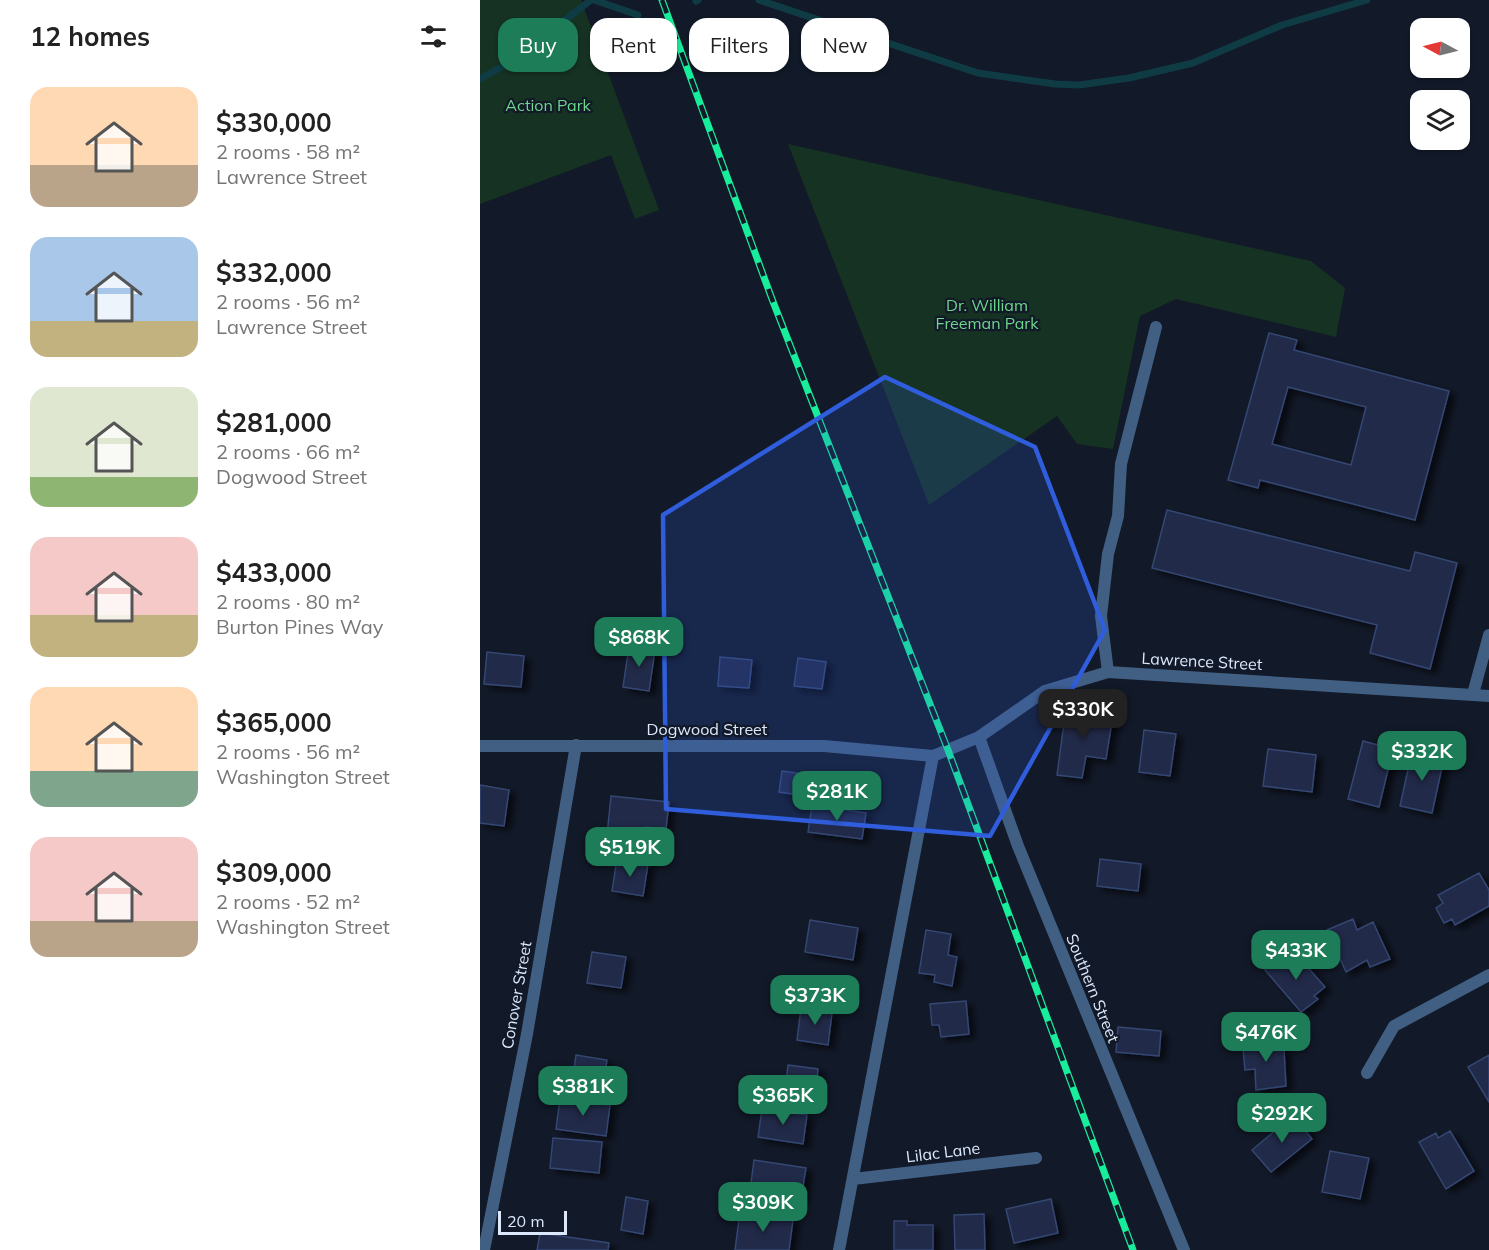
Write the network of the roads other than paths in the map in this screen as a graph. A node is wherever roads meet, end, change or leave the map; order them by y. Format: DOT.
graph roads {
  1 [pos="1156,327"];
  2 [pos="1489,635"];
  3 [pos="1108,672"];
  4 [pos="1473,694"];
  5 [pos="1489,696"];
  6 [pos="979,736"];
  7 [pos="576,745"];
  8 [pos="480,746"];
  9 [pos="933,756"];
  10 [pos="1489,975"];
  11 [pos="1367,1073"];
  12 [pos="1036,1158"];
  13 [pos="853,1179"];
  14 [pos="484,1250"];
  15 [pos="839,1250"];
  16 [pos="1184,1250"];
  1 -- 3 [label="street"];
  2 -- 4 [label="street"];
  3 -- 4 [label="street, Lawrence Street"];
  3 -- 6 [label="street, Lawrence Street"];
  4 -- 5 [label="street, Lawrence Street"];
  6 -- 9 [label="street, Lawrence Street"];
  6 -- 16 [label="street, Southern Street"];
  7 -- 8 [label="street, Dogwood Street"];
  7 -- 9 [label="street, Dogwood Street"];
  7 -- 14 [label="street, Conover Street"];
  9 -- 13 [label="street"];
  10 -- 11 [label="street"];
  12 -- 13 [label="street, Lilac Lane"];
  13 -- 15 [label="street"];
}
